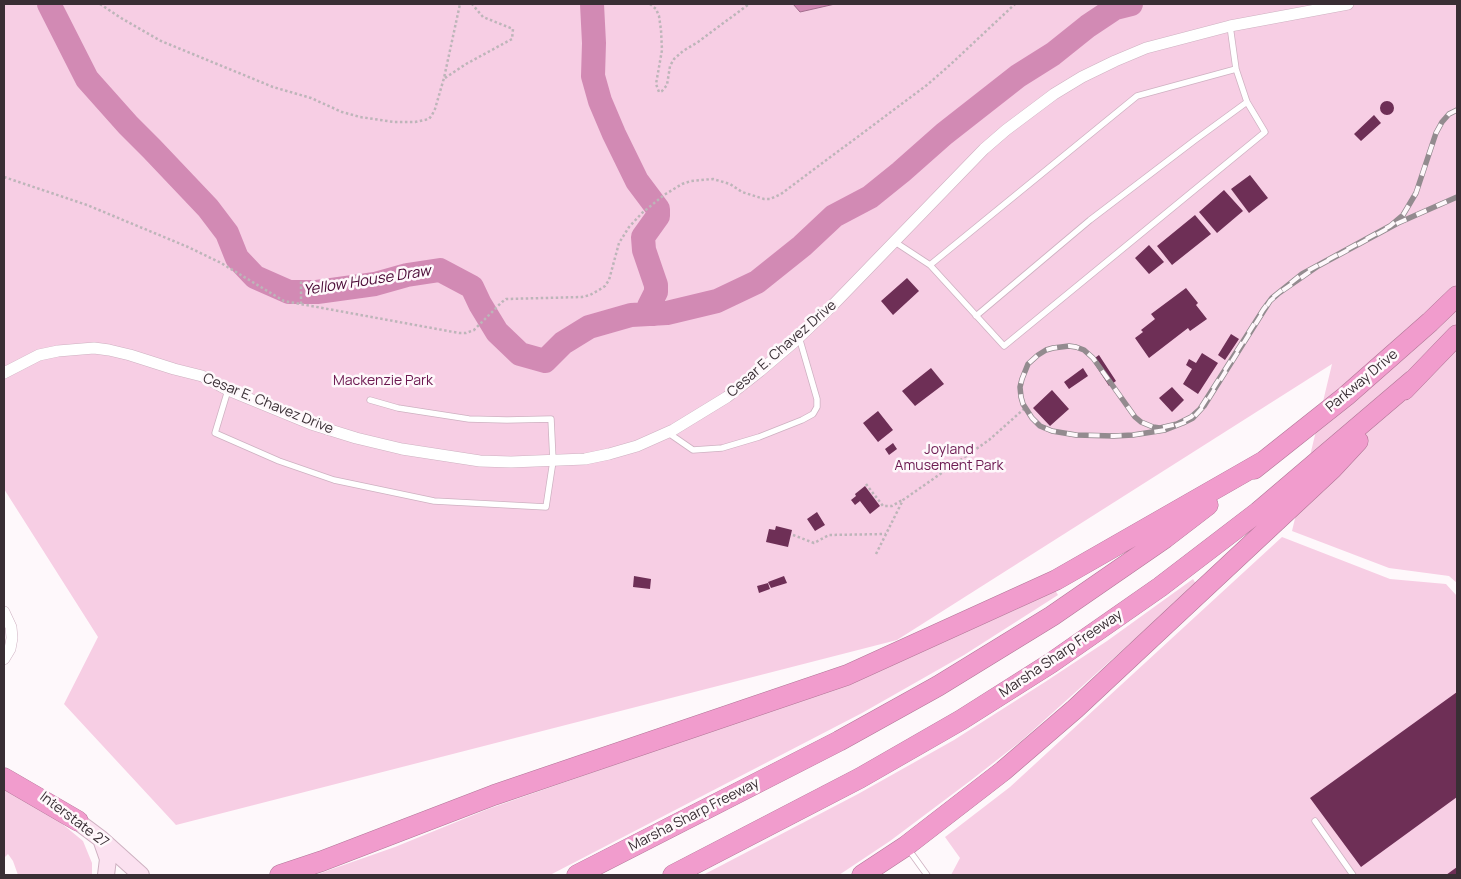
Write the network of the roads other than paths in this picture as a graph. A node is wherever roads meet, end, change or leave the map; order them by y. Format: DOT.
graph roads {
  1 [pos="1348,4"];
  2 [pos="1230,26"];
  3 [pos="1236,69"];
  4 [pos="1247,102"];
  5 [pos="895,242"];
  6 [pos="930,266"];
  7 [pos="1457,296"];
  8 [pos="976,316"];
  9 [pos="1457,335"];
  10 [pos="799,337"];
  11 [pos="4,373"];
  12 [pos="1414,380"];
  13 [pos="228,390"];
  14 [pos="370,400"];
  15 [pos="667,432"];
  16 [pos="553,461"];
  17 [pos="1264,461"];
  18 [pos="4,612"];
  19 [pos="4,659"];
  20 [pos="4,769"];
  21 [pos="4,778"];
  22 [pos="78,821"];
  23 [pos="1315,821"];
  24 [pos="101,839"];
  25 [pos="906,846"];
  26 [pos="106,875"];
  27 [pos="142,875"];
  28 [pos="280,875"];
  29 [pos="576,875"];
  30 [pos="673,875"];
  31 [pos="862,875"];
  32 [pos="927,875"];
  33 [pos="1353,875"];
  1 -- 2 [label="street, Cesar E. Chavez Drive"];
  2 -- 3 [label="lane"];
  2 -- 5 [label="street, Cesar E. Chavez Drive"];
  3 -- 4 [label="lane"];
  3 -- 6 [label="lane"];
  4 -- 8 [label="lane"];
  4 -- 8 [label="lane"];
  5 -- 6 [label="lane"];
  5 -- 10 [label="street, Cesar E. Chavez Drive"];
  6 -- 8 [label="lane"];
  7 -- 17 [label="highway, Parkway Drive"];
  9 -- 12 [label="highway"];
  10 -- 15 [label="street, Cesar E. Chavez Drive"];
  10 -- 15 [label="lane"];
  11 -- 13 [label="street, Cesar E. Chavez Drive"];
  12 -- 25 [label="highway"];
  12 -- 30 [label="highway, Marsha Sharp Freeway"];
  13 -- 16 [label="street, Cesar E. Chavez Drive"];
  13 -- 16 [label="lane"];
  14 -- 16 [label="lane"];
  15 -- 16 [label="street, Cesar E. Chavez Drive"];
  17 -- 28 [label="highway"];
  17 -- 29 [label="highway, Marsha Sharp Freeway"];
  18 -- 19 [label="street"];
  20 -- 22 [label="main road, Interstate 27"];
  21 -- 22 [label="highway"];
  22 -- 24 [label="main road, Interstate 27"];
  23 -- 33 [label="lane"];
  24 -- 26 [label="main road"];
  24 -- 27 [label="main road, Interstate 27"];
  25 -- 31 [label="highway"];
  25 -- 32 [label="lane"];
}
